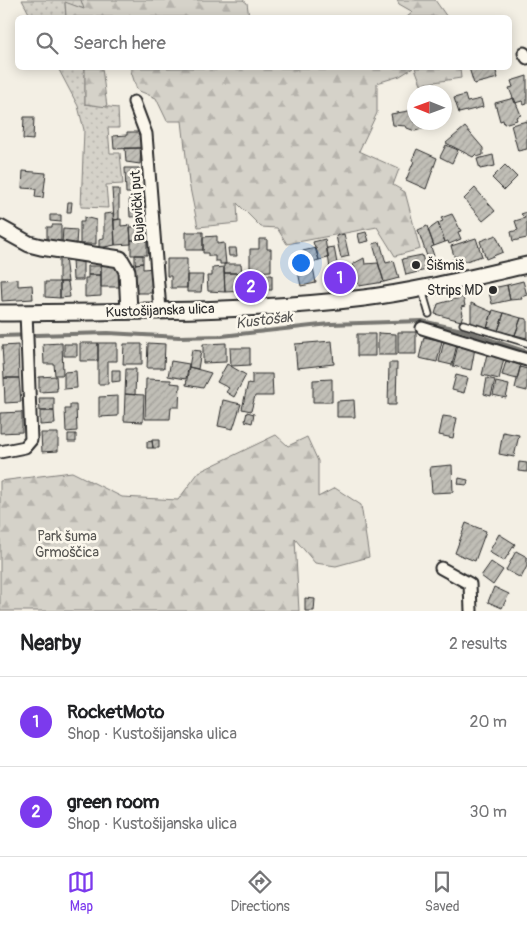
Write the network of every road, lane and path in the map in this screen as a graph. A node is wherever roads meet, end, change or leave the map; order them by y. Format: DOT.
graph roads {
  1 [pos="134,102"];
  2 [pos="0,228"];
  3 [pos="527,265"];
  4 [pos="421,288"];
  5 [pos="160,310"];
  6 [pos="129,311"];
  7 [pos="26,312"];
  8 [pos="0,313"];
  9 [pos="429,314"];
  10 [pos="463,324"];
  11 [pos="422,328"];
  12 [pos="527,343"];
  13 [pos="527,360"];
  14 [pos="0,452"];
  15 [pos="441,568"];
  16 [pos="471,611"];
  1 -- 5 [label="street, Bujavički put"];
  2 -- 6 [label="street"];
  3 -- 4 [label="street, Kustošijanska ulica"];
  4 -- 5 [label="street, Kustošijanska ulica"];
  4 -- 9 [label="lane"];
  5 -- 6 [label="street, Kustošijanska ulica"];
  6 -- 7 [label="street, Kustošijanska ulica"];
  7 -- 8 [label="street, Kustošijanska ulica"];
  7 -- 14 [label="street"];
  10 -- 12 [label="lane"];
  11 -- 13 [label="street"];
  15 -- 16 [label="street"];
}
